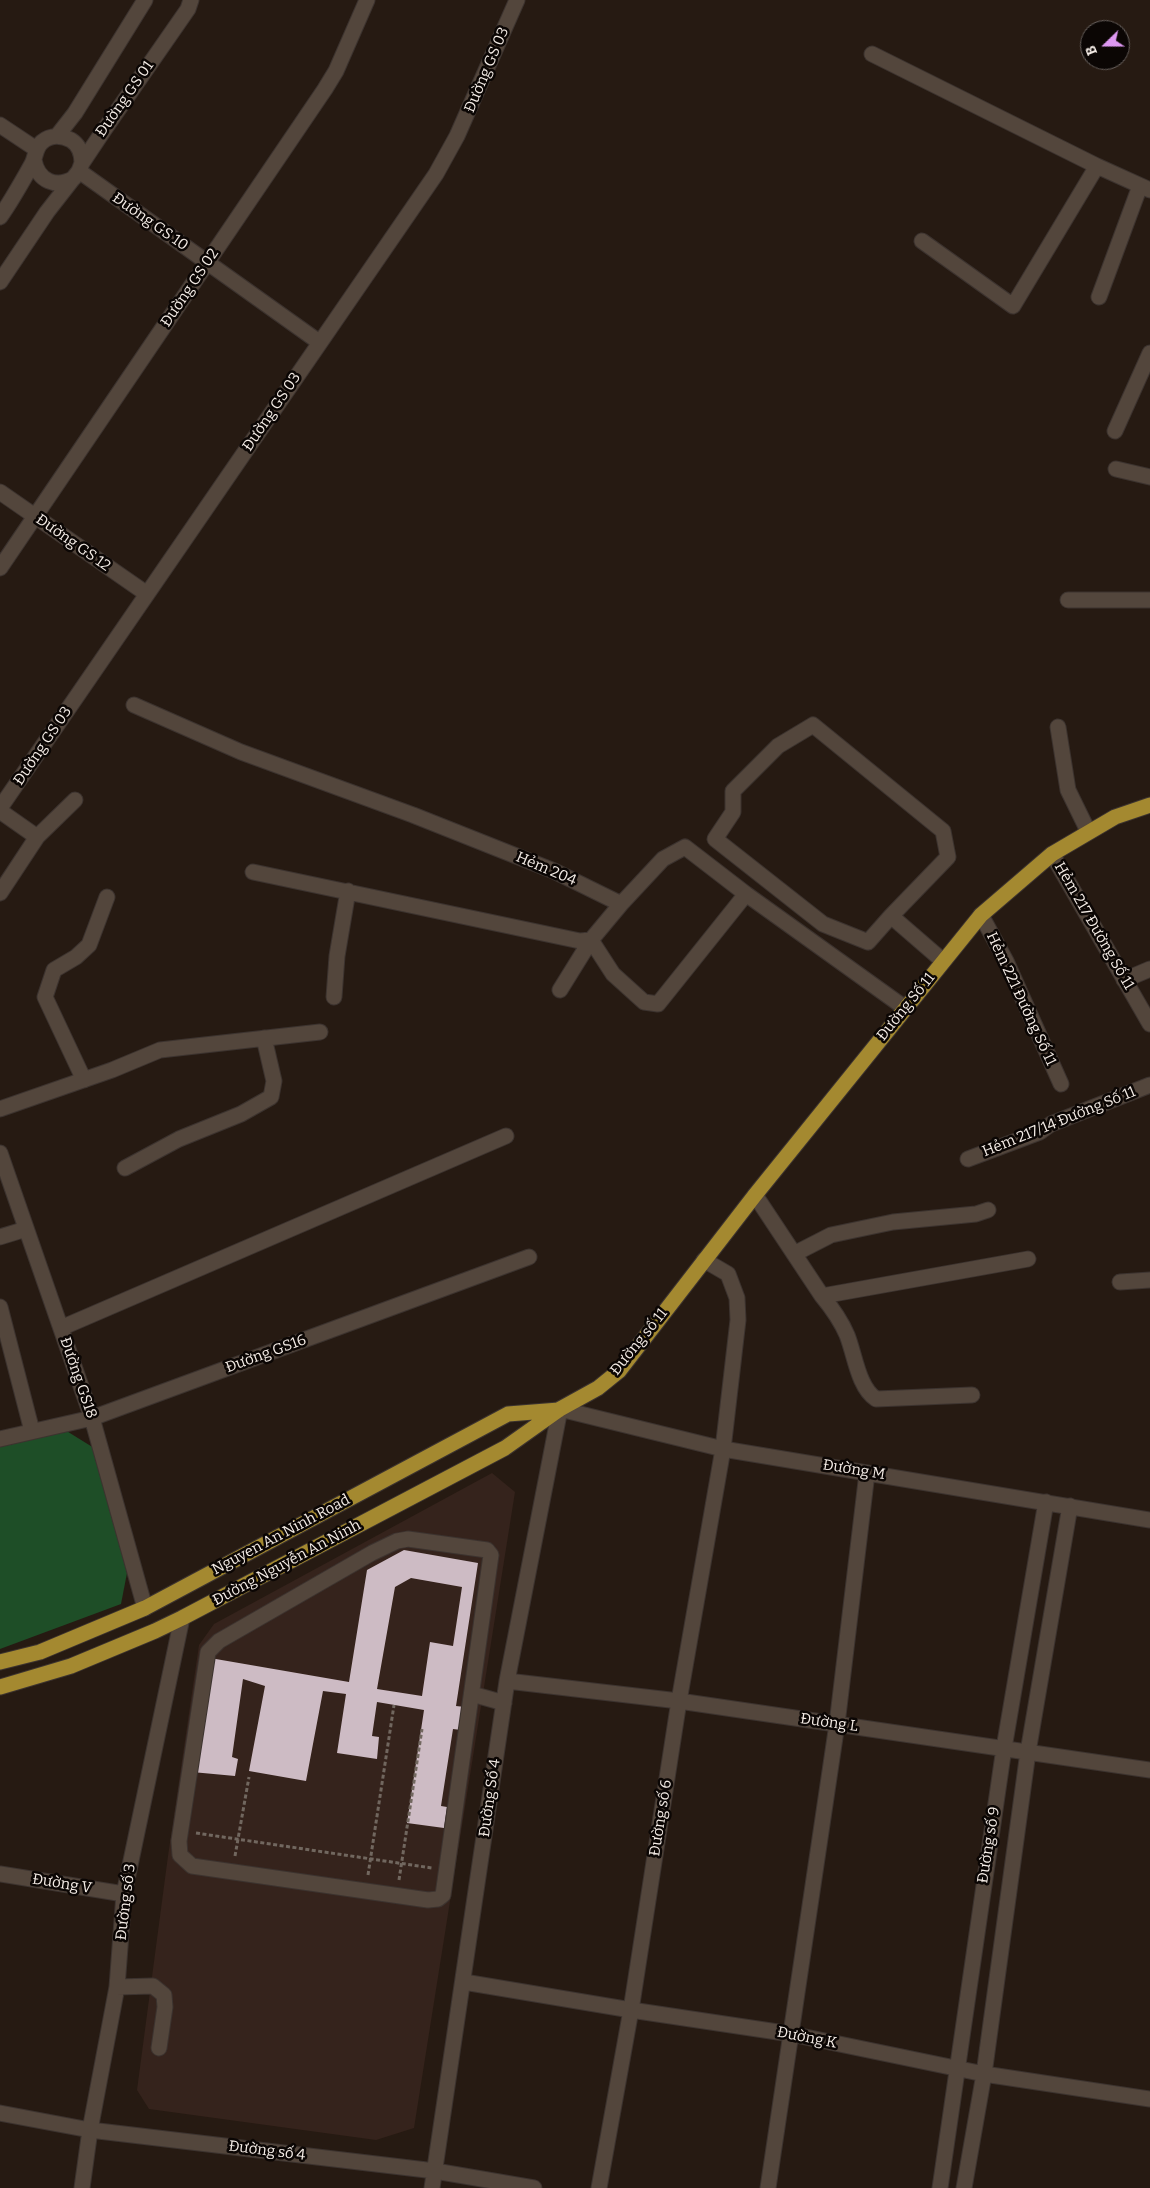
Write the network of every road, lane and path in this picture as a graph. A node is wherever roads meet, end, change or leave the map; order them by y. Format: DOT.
graph roads {
  1 [pos="145,0"];
  2 [pos="191,0"];
  3 [pos="367,0"];
  4 [pos="517,0"];
  5 [pos="872,54"];
  6 [pos="0,125"];
  7 [pos="57,136"];
  8 [pos="35,155"];
  9 [pos="1097,166"];
  10 [pos="78,171"];
  11 [pos="1145,188"];
  12 [pos="0,217"];
  13 [pos="922,241"];
  14 [pos="207,262"];
  15 [pos="0,282"];
  16 [pos="1098,297"];
  17 [pos="319,342"];
  18 [pos="1150,353"];
  19 [pos="1115,431"];
  20 [pos="1116,469"];
  21 [pos="1150,477"];
  22 [pos="0,492"];
  23 [pos="35,517"];
  24 [pos="0,568"];
  25 [pos="146,594"];
  26 [pos="1068,600"];
  27 [pos="1150,600"];
  28 [pos="134,705"];
  29 [pos="1058,727"];
  30 [pos="75,800"];
  31 [pos="1150,805"];
  32 [pos="0,810"];
  33 [pos="1088,831"];
  34 [pos="37,837"];
  35 [pos="1052,854"];
  36 [pos="253,872"];
  37 [pos="348,891"];
  38 [pos="0,893"];
  39 [pos="746,894"];
  40 [pos="107,897"];
  41 [pos="621,904"];
  42 [pos="981,915"];
  43 [pos="891,916"];
  44 [pos="591,940"];
  45 [pos="943,961"];
  46 [pos="1150,969"];
  47 [pos="1124,980"];
  48 [pos="560,990"];
  49 [pos="334,997"];
  50 [pos="905,1008"];
  51 [pos="1150,1024"];
  52 [pos="320,1032"];
  53 [pos="264,1038"];
  54 [pos="84,1080"];
  55 [pos="1061,1084"];
  56 [pos="1150,1085"];
  57 [pos="0,1109"];
  58 [pos="506,1136"];
  59 [pos="0,1152"];
  60 [pos="968,1159"];
  61 [pos="125,1168"];
  62 [pos="755,1195"];
  63 [pos="988,1210"];
  64 [pos="26,1230"];
  65 [pos="0,1238"];
  66 [pos="794,1254"];
  67 [pos="529,1257"];
  68 [pos="1028,1259"];
  69 [pos="704,1260"];
  70 [pos="1150,1280"];
  71 [pos="1120,1282"];
  72 [pos="822,1296"];
  73 [pos="0,1307"];
  74 [pos="61,1328"];
  75 [pos="972,1395"];
  76 [pos="560,1409"];
  77 [pos="92,1418"];
  78 [pos="32,1431"];
  79 [pos="0,1439"];
  80 [pos="722,1449"];
  81 [pos="867,1473"];
  82 [pos="1046,1502"];
  83 [pos="1070,1506"];
  84 [pos="1150,1520"];
  85 [pos="145,1608"];
  86 [pos="182,1618"];
  87 [pos="155,1631"];
  88 [pos="0,1662"];
  89 [pos="507,1681"];
  90 [pos="0,1687"];
  91 [pos="472,1694"];
  92 [pos="679,1701"];
  93 [pos="504,1704"];
  94 [pos="394,1705"];
  95 [pos="838,1724"];
  96 [pos="422,1729"];
  97 [pos="1004,1748"];
  98 [pos="1028,1752"];
  99 [pos="1150,1770"];
  100 [pos="248,1777"];
  101 [pos="181,1831"];
  102 [pos="238,1839"];
  103 [pos="370,1859"];
  104 [pos="402,1864"];
  105 [pos="447,1870"];
  106 [pos="232,1872"];
  107 [pos="0,1874"];
  108 [pos="365,1891"];
  109 [pos="124,1894"];
  110 [pos="396,1895"];
  111 [pos="464,1982"];
  112 [pos="118,1986"];
  113 [pos="631,2010"];
  114 [pos="791,2034"];
  115 [pos="159,2048"];
  116 [pos="956,2069"];
  117 [pos="984,2074"];
  118 [pos="1149,2094"];
  119 [pos="0,2113"];
  120 [pos="90,2130"];
  121 [pos="435,2171"];
  122 [pos="82,2188"];
  123 [pos="432,2188"];
  124 [pos="534,2188"];
  125 [pos="599,2188"];
  126 [pos="768,2188"];
  127 [pos="940,2188"];
  128 [pos="964,2188"];
  1 -- 7 [label="street"];
  2 -- 10 [label="street, Đường GS 01"];
  3 -- 14 [label="street, Đường GS 02"];
  4 -- 17 [label="street, Đường GS 03"];
  5 -- 9 [label="street"];
  6 -- 8 [label="street"];
  7 -- 8 [label="street"];
  7 -- 10 [label="street, Đường GS 01"];
  8 -- 10 [label="street"];
  8 -- 12 [label="street"];
  9 -- 11 [label="street"];
  9 -- 13 [label="street"];
  10 -- 14 [label="street, Đường GS 10"];
  10 -- 15 [label="street, Đường GS 01"];
  11 -- 16 [label="street"];
  14 -- 17 [label="street, Đường GS 10"];
  14 -- 23 [label="street, Đường GS 02"];
  17 -- 25 [label="street, Đường GS 03"];
  18 -- 19 [label="street"];
  20 -- 21 [label="street"];
  22 -- 23 [label="street, Đường GS 12"];
  23 -- 24 [label="street, Đường GS 02"];
  23 -- 25 [label="street, Đường GS 12"];
  25 -- 32 [label="street, Đường GS 03"];
  26 -- 27 [label="street"];
  28 -- 41 [label="street, Hẻm 204"];
  29 -- 33 [label="street"];
  30 -- 34 [label="street"];
  31 -- 33 [label="main road, Đường Số 11"];
  32 -- 34 [label="street"];
  33 -- 35 [label="main road, Đường Số 11"];
  34 -- 38 [label="street"];
  35 -- 42 [label="main road, Đường Số 11"];
  35 -- 47 [label="street, Hẻm 217 Đường Số 11"];
  36 -- 37 [label="street"];
  37 -- 44 [label="street"];
  37 -- 49 [label="street"];
  39 -- 41 [label="street"];
  39 -- 44 [label="street"];
  39 -- 50 [label="street"];
  40 -- 54 [label="street"];
  41 -- 44 [label="street"];
  42 -- 45 [label="main road, Đường Số 11"];
  42 -- 55 [label="street, Hẻm 221 Đường Số 11"];
  43 -- 43 [label="street"];
  43 -- 45 [label="street"];
  44 -- 48 [label="street"];
  45 -- 50 [label="main road, Đường Số 11"];
  46 -- 47 [label="street"];
  47 -- 51 [label="street, Hẻm 217 Đường Số 11"];
  50 -- 62 [label="main road, Đường Số 11"];
  52 -- 53 [label="street"];
  53 -- 54 [label="street"];
  53 -- 61 [label="street"];
  54 -- 57 [label="street"];
  56 -- 60 [label="street, Hẻm 217/14 Đường Số 11"];
  58 -- 74 [label="street"];
  59 -- 64 [label="street, Đường GS18"];
  62 -- 66 [label="street"];
  62 -- 69 [label="main road, Đường Số 11"];
  63 -- 66 [label="street"];
  64 -- 65 [label="street"];
  64 -- 74 [label="street, Đường GS18"];
  66 -- 72 [label="street"];
  67 -- 77 [label="street, Đường GS16"];
  68 -- 72 [label="street"];
  69 -- 76 [label="main road, Đường số 11"];
  69 -- 80 [label="street, Đường số 6"];
  70 -- 71 [label="street"];
  72 -- 75 [label="street"];
  73 -- 78 [label="street"];
  74 -- 77 [label="street, Đường GS18"];
  76 -- 80 [label="street, Đường M"];
  76 -- 85 [label="main road, Nguyen An Ninh Road"];
  76 -- 86 [label="main road, Đường Nguyễn An Ninh"];
  76 -- 89 [label="street, Đường Số 4"];
  77 -- 78 [label="street, Đường GS16"];
  77 -- 85 [label="street, Đường GS18"];
  78 -- 79 [label="street, Đường GS16"];
  80 -- 81 [label="street, Đường M"];
  80 -- 92 [label="street, Đường số 6"];
  81 -- 82 [label="street, Đường M"];
  81 -- 95 [label="street"];
  82 -- 83 [label="street, Đường M"];
  82 -- 97 [label="street, Đường số 9"];
  83 -- 84 [label="street, Đường M"];
  83 -- 98 [label="street, Đường số 9"];
  85 -- 87 [label="main road"];
  85 -- 88 [label="main road, Nguyen An Ninh Road"];
  86 -- 87 [label="main road, Đường Nguyễn An Ninh"];
  86 -- 109 [label="street, Đường số 3"];
  87 -- 90 [label="main road, Đường Nguyễn An Ninh"];
  89 -- 92 [label="street, Đường L"];
  89 -- 93 [label="street, Đường Số 4"];
  91 -- 93 [label="street"];
  91 -- 101 [label="street"];
  91 -- 105 [label="street"];
  92 -- 95 [label="street, Đường L"];
  92 -- 113 [label="street, Đường số 6"];
  93 -- 111 [label="street, Đường Số 4"];
  94 -- 103 [label="path"];
  95 -- 97 [label="street, Đường L"];
  95 -- 114 [label="street"];
  96 -- 104 [label="path"];
  97 -- 98 [label="street, Đường L"];
  97 -- 116 [label="street, Đường số 9"];
  98 -- 99 [label="street, Đường L"];
  98 -- 117 [label="street, Đường số 9"];
  100 -- 102 [label="path"];
  101 -- 102 [label="path"];
  101 -- 106 [label="street"];
  102 -- 103 [label="path"];
  102 -- 106 [label="path"];
  103 -- 104 [label="path"];
  103 -- 108 [label="path"];
  104 -- 105 [label="path"];
  104 -- 110 [label="path"];
  105 -- 110 [label="street"];
  106 -- 108 [label="street"];
  107 -- 109 [label="street, Đường V"];
  108 -- 110 [label="street"];
  109 -- 112 [label="street, Đường số 3"];
  111 -- 113 [label="street, Đường K"];
  111 -- 121 [label="street, Đường Số 4"];
  112 -- 115 [label="street"];
  112 -- 120 [label="street, Đường số 3"];
  113 -- 114 [label="street, Đường K"];
  113 -- 125 [label="street, Đường số 6"];
  114 -- 116 [label="street, Đường K"];
  114 -- 126 [label="street"];
  116 -- 117 [label="street, Đường K"];
  116 -- 127 [label="street, Đường số 9"];
  117 -- 118 [label="street, Đường K"];
  117 -- 128 [label="street, Đường số 9"];
  119 -- 120 [label="street, Đường số 4"];
  120 -- 121 [label="street, Đường số 4"];
  120 -- 122 [label="street, Đường số 3"];
  121 -- 123 [label="street, Đường Số 4"];
  121 -- 124 [label="street, Đường số 4"];
}
